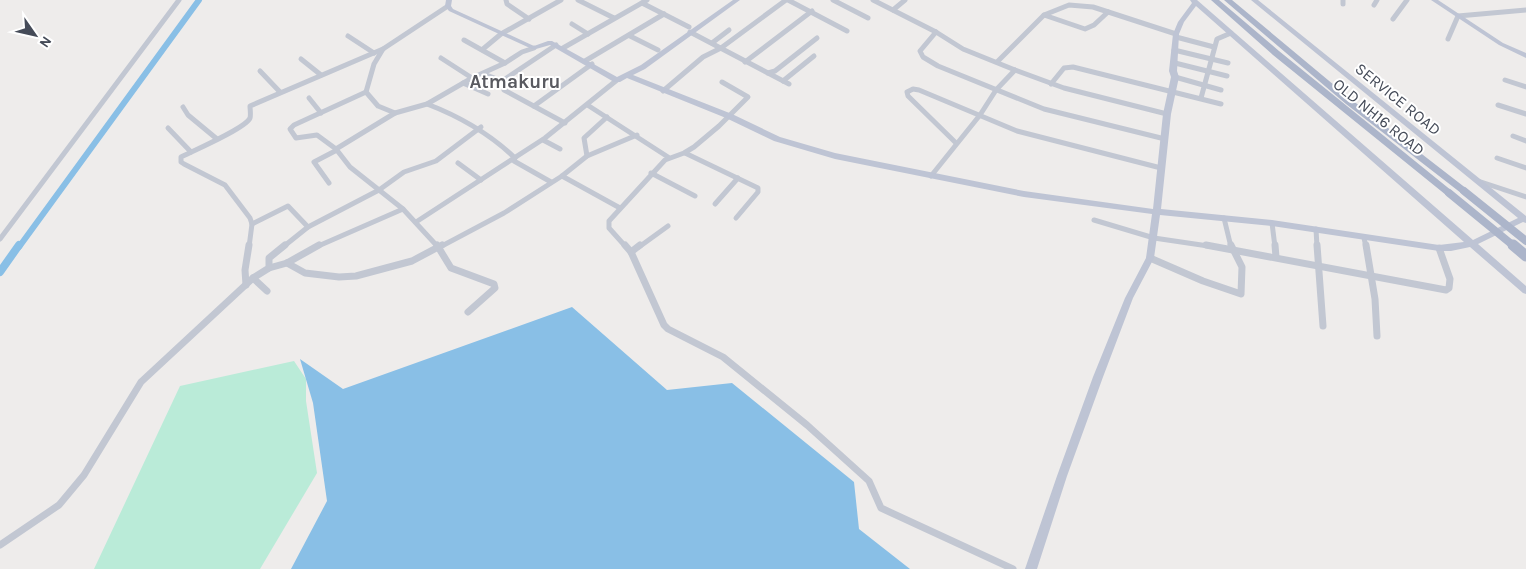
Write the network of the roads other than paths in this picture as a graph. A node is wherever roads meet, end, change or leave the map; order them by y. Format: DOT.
graph roads {
  1 [pos="179,0"];
  2 [pos="506,0"];
  3 [pos="561,0"];
  4 [pos="578,0"];
  5 [pos="731,0"];
  6 [pos="737,0"];
  7 [pos="787,0"];
  8 [pos="833,0"];
  9 [pos="873,0"];
  10 [pos="905,0"];
  11 [pos="1215,0"];
  12 [pos="1228,0"];
  13 [pos="1254,0"];
  14 [pos="1407,0"];
  15 [pos="1434,0"];
  16 [pos="644,1"];
  17 [pos="1195,1"];
  18 [pos="448,2"];
  19 [pos="893,10"];
  20 [pos="1526,10"];
  21 [pos="812,11"];
  22 [pos="1108,12"];
  23 [pos="664,14"];
  24 [pos="1044,15"];
  25 [pos="1458,16"];
  26 [pos="614,18"];
  27 [pos="868,18"];
  28 [pos="529,19"];
  29 [pos="1393,19"];
  30 [pos="572,24"];
  31 [pos="689,30"];
  32 [pos="729,30"];
  33 [pos="847,31"];
  34 [pos="936,32"];
  35 [pos="1231,33"];
  36 [pos="501,34"];
  37 [pos="588,34"];
  38 [pos="348,36"];
  39 [pos="630,36"];
  40 [pos="1176,36"];
  41 [pos="817,38"];
  42 [pos="1448,39"];
  43 [pos="464,40"];
  44 [pos="712,43"];
  45 [pos="560,46"];
  46 [pos="1214,47"];
  47 [pos="534,48"];
  48 [pos="721,48"];
  49 [pos="383,49"];
  50 [pos="483,49"];
  51 [pos="658,50"];
  52 [pos="1174,50"];
  53 [pos="374,52"];
  54 [pos="814,56"];
  55 [pos="1526,56"];
  56 [pos="441,58"];
  57 [pos="301,59"];
  58 [pos="1213,59"];
  59 [pos="745,62"];
  60 [pos="997,62"];
  61 [pos="506,63"];
  62 [pos="589,63"];
  63 [pos="1228,63"];
  64 [pos="1175,64"];
  65 [pos="636,67"];
  66 [pos="1015,70"];
  67 [pos="260,71"];
  68 [pos="1210,72"];
  69 [pos="768,73"];
  70 [pos="484,74"];
  71 [pos="321,75"];
  72 [pos="627,76"];
  73 [pos="1227,76"];
  74 [pos="1175,77"];
  75 [pos="472,78"];
  76 [pos="617,80"];
  77 [pos="1505,80"];
  78 [pos="783,81"];
  79 [pos="722,82"];
  80 [pos="463,83"];
  81 [pos="789,84"];
  82 [pos="1051,84"];
  83 [pos="1206,85"];
  84 [pos="1526,87"];
  85 [pos="504,90"];
  86 [pos="996,90"];
  87 [pos="1221,90"];
  88 [pos="663,91"];
  89 [pos="1172,91"];
  90 [pos="280,92"];
  91 [pos="366,92"];
  92 [pos="488,94"];
  93 [pos="309,98"];
  94 [pos="1201,98"];
  95 [pos="427,104"];
  96 [pos="1221,104"];
  97 [pos="1498,104"];
  98 [pos="534,106"];
  99 [pos="588,106"];
  100 [pos="183,107"];
  101 [pos="321,113"];
  102 [pos="396,113"];
  103 [pos="1167,114"];
  104 [pos="1526,114"];
  105 [pos="980,115"];
  106 [pos="729,116"];
  107 [pos="607,117"];
  108 [pos="566,124"];
  109 [pos="481,127"];
  110 [pos="168,128"];
  111 [pos="637,135"];
  112 [pos="1513,136"];
  113 [pos="217,139"];
  114 [pos="1165,139"];
  115 [pos="543,140"];
  116 [pos="1526,141"];
  117 [pos="956,143"];
  118 [pos="336,149"];
  119 [pos="560,149"];
  120 [pos="191,152"];
  121 [pos="685,153"];
  122 [pos="587,156"];
  123 [pos="668,157"];
  124 [pos="516,158"];
  125 [pos="1497,158"];
  126 [pos="458,163"];
  127 [pos="1161,168"];
  128 [pos="1526,168"];
  129 [pos="652,173"];
  130 [pos="562,176"];
  131 [pos="931,176"];
  132 [pos="738,178"];
  133 [pos="481,180"];
  134 [pos="1478,181"];
  135 [pos="551,182"];
  136 [pos="329,183"];
  137 [pos="379,190"];
  138 [pos="695,196"];
  139 [pos="1526,197"];
  140 [pos="715,204"];
  141 [pos="620,208"];
  142 [pos="403,209"];
  143 [pos="1156,212"];
  144 [pos="736,218"];
  145 [pos="1224,218"];
  146 [pos="1525,219"];
  147 [pos="1094,220"];
  148 [pos="416,222"];
  149 [pos="1272,223"];
  150 [pos="252,224"];
  151 [pos="308,226"];
  152 [pos="668,226"];
  153 [pos="1316,229"];
  154 [pos="1154,238"];
  155 [pos="1364,238"];
  156 [pos="0,239"];
  157 [pos="1526,241"];
  158 [pos="1472,245"];
  159 [pos="439,248"];
  160 [pos="1439,248"];
  161 [pos="1232,250"];
  162 [pos="631,252"];
  163 [pos="1526,256"];
  164 [pos="1276,257"];
  165 [pos="1150,258"];
  166 [pos="287,263"];
  167 [pos="1320,265"];
  168 [pos="269,268"];
  169 [pos="1373,275"];
  170 [pos="253,278"];
  171 [pos="246,285"];
  172 [pos="267,291"];
  173 [pos="1526,291"];
  174 [pos="468,312"];
  175 [pos="1323,326"];
  176 [pos="1377,336"];
  177 [pos="0,546"];
  178 [pos="1013,569"];
  179 [pos="1031,569"];
  1 -- 156 [label="street"];
  2 -- 28 [label="street"];
  3 -- 28 [label="street"];
  4 -- 26 [label="street"];
  5 -- 31 [label="street"];
  6 -- 31 [label="street"];
  7 -- 21 [label="street"];
  7 -- 48 [label="street"];
  8 -- 27 [label="street"];
  9 -- 19 [label="street"];
  10 -- 19 [label="street"];
  11 -- 163 [label="main road, OLD NH16 ROAD, bridge"];
  12 -- 157 [label="main road, OLD NH16 ROAD, bridge"];
  13 -- 134 [label="street, SERVICE ROAD"];
  14 -- 29 [label="street"];
  15 -- 25 [label="street"];
  16 -- 23 [label="street"];
  16 -- 26 [label="street"];
  17 -- 35 [label="street"];
  17 -- 40 [label="street"];
  18 -- 36 [label="street"];
  18 -- 49 [label="street"];
  19 -- 34 [label="street"];
  20 -- 25 [label="street"];
  21 -- 33 [label="street"];
  21 -- 59 [label="street"];
  22 -- 24 [label="street"];
  22 -- 24 [label="street"];
  22 -- 40 [label="street"];
  23 -- 31 [label="street"];
  23 -- 39 [label="street"];
  24 -- 60 [label="street"];
  25 -- 42 [label="street"];
  25 -- 55 [label="street"];
  26 -- 37 [label="street"];
  28 -- 36 [label="street"];
  30 -- 37 [label="street"];
  31 -- 44 [label="street"];
  31 -- 51 [label="street"];
  31 -- 65 [label="street"];
  32 -- 44 [label="street"];
  34 -- 60 [label="street"];
  34 -- 86 [label="street"];
  35 -- 46 [label="street"];
  35 -- 158 [label="street"];
  36 -- 47 [label="street"];
  36 -- 50 [label="street"];
  37 -- 45 [label="street"];
  38 -- 53 [label="street"];
  39 -- 51 [label="street"];
  39 -- 62 [label="street"];
  40 -- 46 [label="street"];
  40 -- 52 [label="street"];
  41 -- 69 [label="street"];
  43 -- 50 [label="street"];
  44 -- 48 [label="street"];
  45 -- 47 [label="street"];
  45 -- 62 [label="street"];
  45 -- 70 [label="street"];
  46 -- 58 [label="street"];
  47 -- 61 [label="street"];
  48 -- 59 [label="street"];
  48 -- 88 [label="street"];
  49 -- 53 [label="street"];
  49 -- 91 [label="street"];
  50 -- 61 [label="street"];
  51 -- 65 [label="street"];
  52 -- 58 [label="street"];
  52 -- 64 [label="street"];
  53 -- 71 [label="street"];
  54 -- 78 [label="street"];
  56 -- 75 [label="street"];
  57 -- 71 [label="street"];
  58 -- 63 [label="street"];
  58 -- 68 [label="street"];
  59 -- 69 [label="street"];
  60 -- 66 [label="street"];
  61 -- 70 [label="street"];
  62 -- 76 [label="street"];
  62 -- 98 [label="street"];
  64 -- 68 [label="street"];
  64 -- 74 [label="street"];
  65 -- 72 [label="street"];
  66 -- 82 [label="street"];
  66 -- 86 [label="street"];
  67 -- 90 [label="street"];
  68 -- 73 [label="street"];
  68 -- 83 [label="street"];
  69 -- 78 [label="street"];
  70 -- 75 [label="street"];
  71 -- 90 [label="street"];
  72 -- 76 [label="street"];
  72 -- 88 [label="street"];
  74 -- 83 [label="street"];
  74 -- 89 [label="street"];
  75 -- 80 [label="street"];
  76 -- 99 [label="street"];
  77 -- 84 [label="street"];
  78 -- 81 [label="street"];
  79 -- 106 [label="street"];
  80 -- 92 [label="street"];
  80 -- 95 [label="street"];
  82 -- 89 [label="street"];
  82 -- 103 [label="street"];
  83 -- 87 [label="street"];
  83 -- 94 [label="street"];
  85 -- 98 [label="street"];
  86 -- 105 [label="street"];
  86 -- 114 [label="street"];
  88 -- 106 [label="street"];
  89 -- 94 [label="street"];
  89 -- 103 [label="street"];
  90 -- 113 [label="street"];
  91 -- 101 [label="street"];
  91 -- 102 [label="street"];
  93 -- 101 [label="street"];
  94 -- 96 [label="street"];
  95 -- 102 [label="street"];
  95 -- 109 [label="street"];
  97 -- 104 [label="street"];
  98 -- 108 [label="street"];
  99 -- 107 [label="street"];
  99 -- 108 [label="street"];
  100 -- 113 [label="street"];
  101 -- 118 [label="street"];
  102 -- 118 [label="street"];
  103 -- 114 [label="street"];
  105 -- 117 [label="street"];
  105 -- 117 [label="street"];
  105 -- 127 [label="street"];
  106 -- 121 [label="street"];
  106 -- 131 [label="street"];
  107 -- 111 [label="street"];
  107 -- 122 [label="street"];
  108 -- 115 [label="street"];
  109 -- 124 [label="street"];
  109 -- 137 [label="street"];
  110 -- 120 [label="street"];
  111 -- 122 [label="street"];
  111 -- 123 [label="street"];
  112 -- 116 [label="street"];
  113 -- 120 [label="street"];
  114 -- 127 [label="street"];
  115 -- 119 [label="street"];
  115 -- 124 [label="street"];
  117 -- 131 [label="street"];
  118 -- 136 [label="street"];
  118 -- 137 [label="street"];
  120 -- 150 [label="street"];
  121 -- 123 [label="street"];
  121 -- 132 [label="street"];
  122 -- 130 [label="street"];
  123 -- 129 [label="street"];
  124 -- 133 [label="street"];
  124 -- 135 [label="street"];
  125 -- 128 [label="street"];
  126 -- 133 [label="street"];
  127 -- 143 [label="street"];
  129 -- 138 [label="street"];
  129 -- 141 [label="street"];
  130 -- 135 [label="street"];
  130 -- 141 [label="street"];
  131 -- 143 [label="street"];
  132 -- 140 [label="street"];
  132 -- 144 [label="street"];
  133 -- 148 [label="street"];
  134 -- 139 [label="street"];
  134 -- 146 [label="street, SERVICE ROAD"];
  135 -- 159 [label="street"];
  137 -- 142 [label="street"];
  137 -- 151 [label="street"];
  141 -- 162 [label="street"];
  142 -- 148 [label="street"];
  142 -- 166 [label="street"];
  143 -- 145 [label="street"];
  143 -- 154 [label="street"];
  145 -- 149 [label="street"];
  145 -- 161 [label="street"];
  146 -- 158 [label="street"];
  147 -- 154 [label="street"];
  148 -- 159 [label="street"];
  149 -- 153 [label="street"];
  149 -- 164 [label="street"];
  150 -- 151 [label="street"];
  150 -- 171 [label="street"];
  151 -- 168 [label="street"];
  152 -- 162 [label="street"];
  153 -- 155 [label="street"];
  153 -- 167 [label="street"];
  154 -- 161 [label="street"];
  154 -- 165 [label="street"];
  155 -- 160 [label="street"];
  155 -- 169 [label="street"];
  158 -- 160 [label="street"];
  158 -- 173 [label="street"];
  159 -- 166 [label="street"];
  159 -- 174 [label="street"];
  160 -- 169 [label="street"];
  161 -- 164 [label="street"];
  161 -- 165 [label="street"];
  162 -- 178 [label="street"];
  164 -- 167 [label="street"];
  165 -- 179 [label="street"];
  166 -- 168 [label="street"];
  167 -- 169 [label="street"];
  167 -- 175 [label="street"];
  168 -- 170 [label="street"];
  169 -- 176 [label="street"];
  170 -- 171 [label="street"];
  170 -- 172 [label="street"];
  171 -- 177 [label="street"];
}
